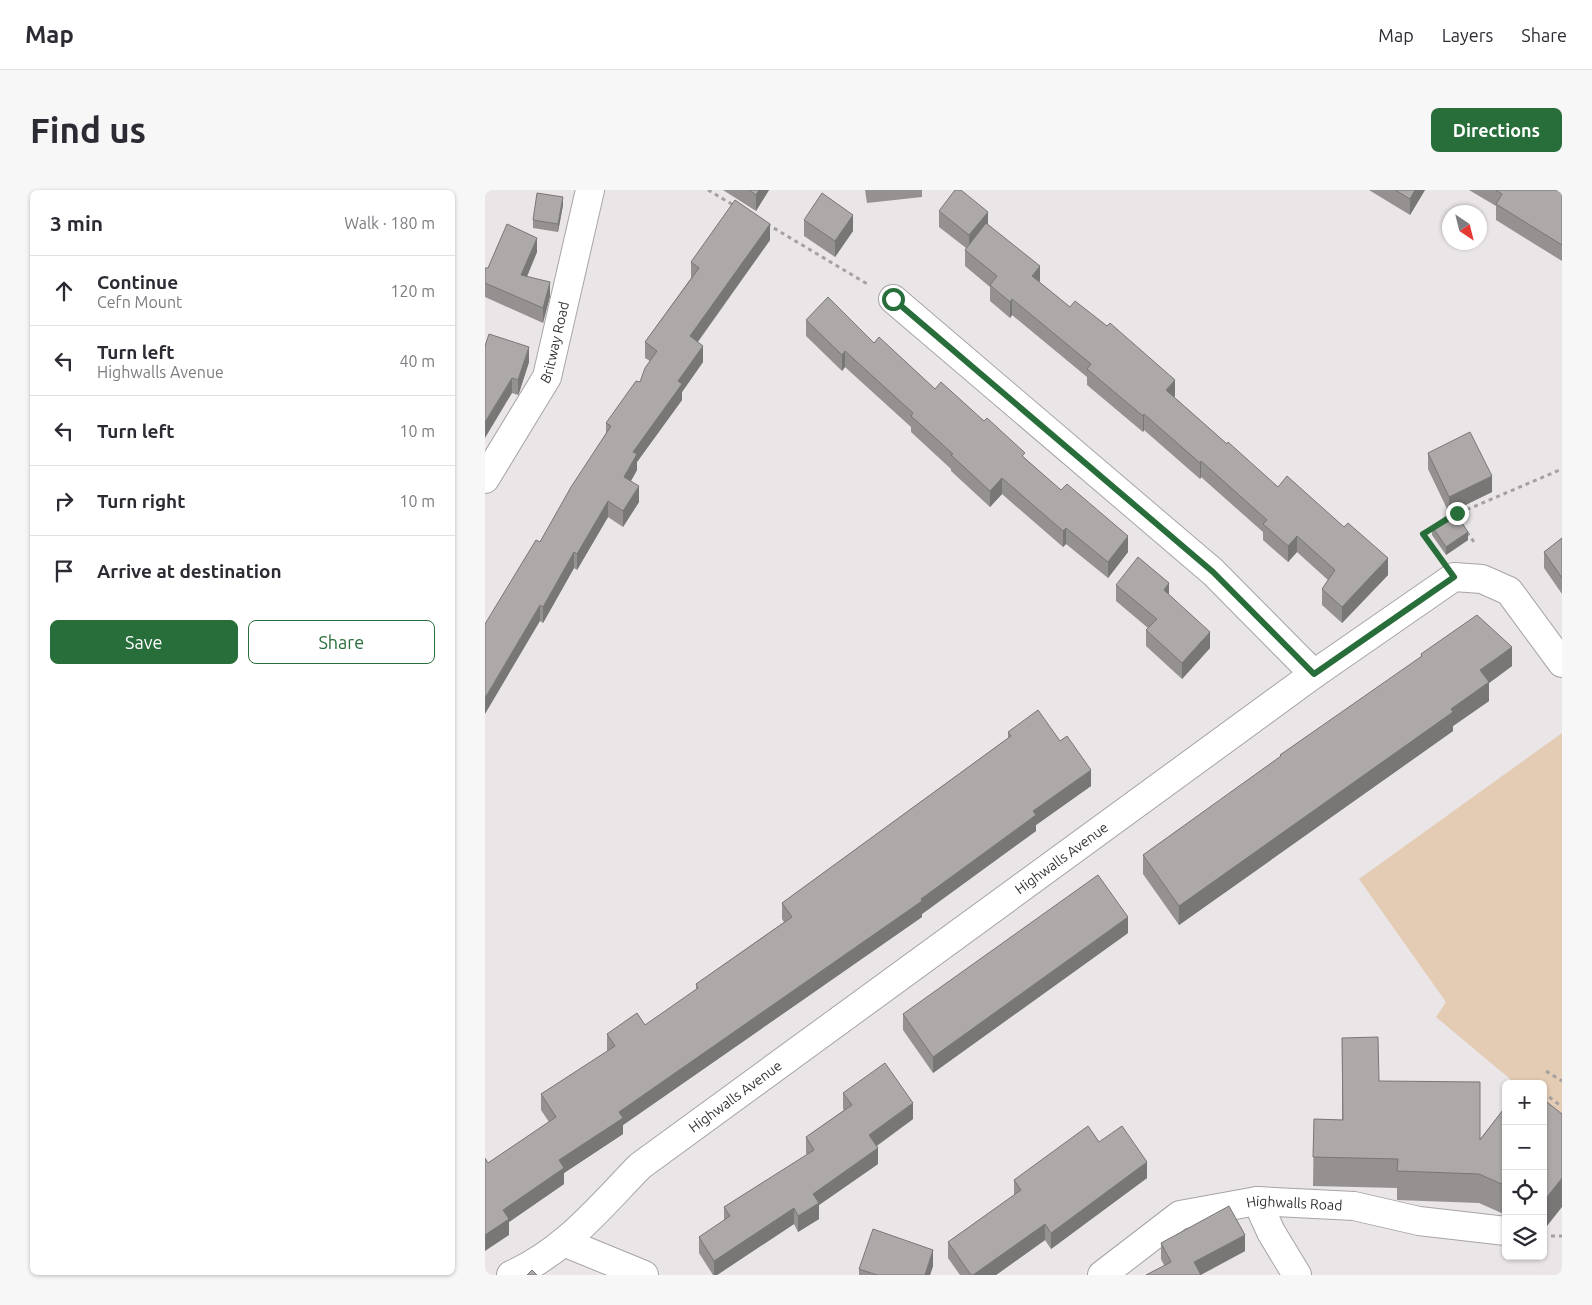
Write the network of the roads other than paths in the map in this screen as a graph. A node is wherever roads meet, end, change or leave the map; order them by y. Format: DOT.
graph roads {
  1 [pos="590,190"];
  2 [pos="893,299"];
  3 [pos="485,479"];
  4 [pos="1562,663"];
  5 [pos="1314,674"];
  6 [pos="1257,1201"];
  7 [pos="1502,1231"];
  8 [pos="566,1243"];
  9 [pos="511,1275"];
  10 [pos="644,1275"];
  11 [pos="1102,1275"];
  12 [pos="1297,1275"];
  1 -- 3 [label="street, Britway Road"];
  2 -- 5 [label="street"];
  4 -- 5 [label="street, Highwalls Avenue"];
  5 -- 8 [label="street, Highwalls Avenue"];
  6 -- 7 [label="street, Highwalls Road"];
  6 -- 11 [label="street, Highwalls Road"];
  6 -- 12 [label="street"];
  8 -- 9 [label="street"];
  8 -- 10 [label="street"];
}
